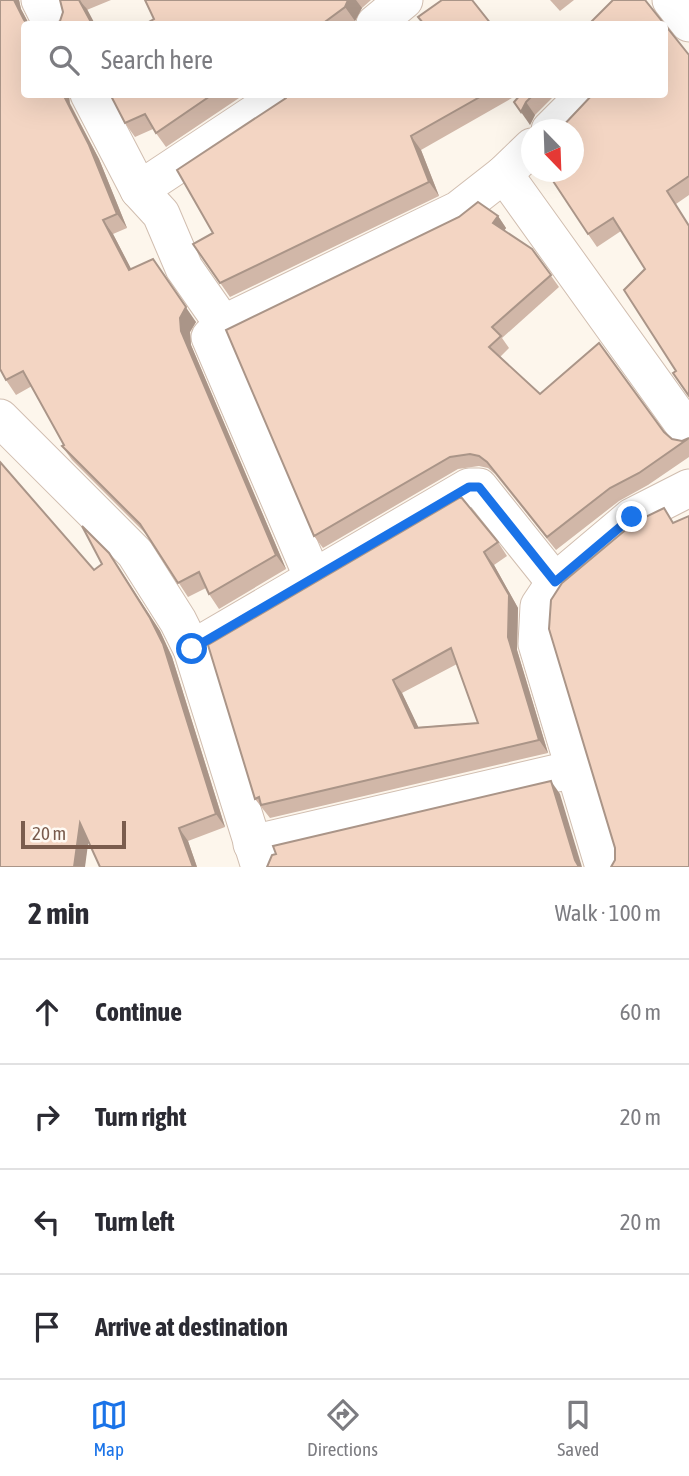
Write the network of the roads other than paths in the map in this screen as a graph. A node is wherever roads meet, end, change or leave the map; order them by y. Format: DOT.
graph roads {
  1 [pos="40,0"];
  2 [pos="404,0"];
  3 [pos="50,21"];
  4 [pos="379,21"];
  5 [pos="91,98"];
  6 [pos="278,98"];
  7 [pos="582,98"];
  8 [pos="561,119"];
  9 [pos="521,157"];
  10 [pos="504,174"];
  11 [pos="139,190"];
  12 [pos="223,324"];
  13 [pos="0,418"];
  14 [pos="689,432"];
  15 [pos="689,488"];
  16 [pos="313,578"];
  17 [pos="555,582"];
  18 [pos="192,649"];
  19 [pos="574,769"];
  20 [pos="256,856"];
  21 [pos="604,867"];
  1 -- 3 [label="street"];
  2 -- 4 [label="street"];
  5 -- 11 [label="street"];
  6 -- 11 [label="street"];
  7 -- 8 [label="street"];
  9 -- 10 [label="street"];
  10 -- 12 [label="street"];
  10 -- 14 [label="street"];
  11 -- 12 [label="street"];
  12 -- 16 [label="street"];
  13 -- 18 [label="street"];
  15 -- 17 [label="street"];
  16 -- 17 [label="street"];
  16 -- 18 [label="street"];
  17 -- 19 [label="street"];
  18 -- 20 [label="street"];
  19 -- 20 [label="street"];
  19 -- 21 [label="street"];
}
